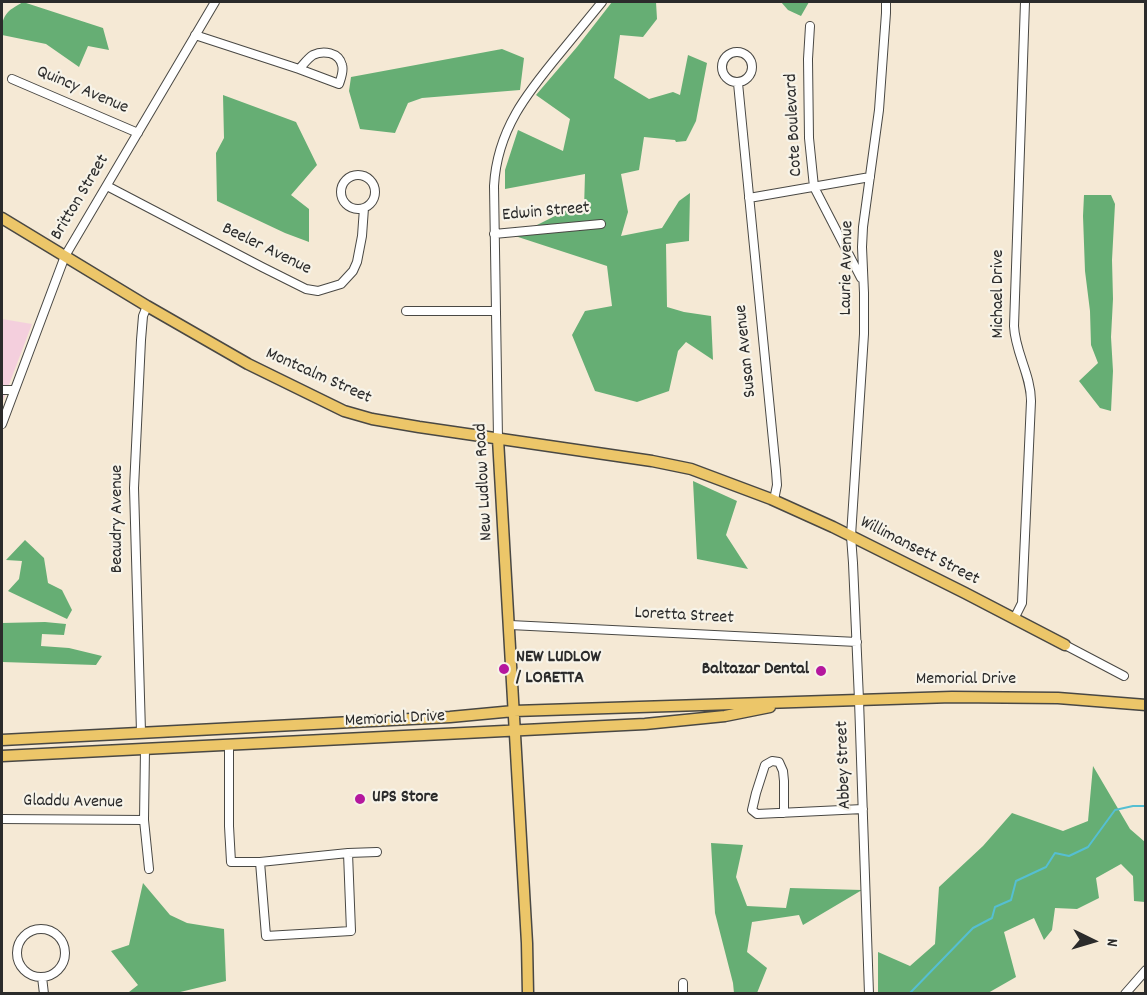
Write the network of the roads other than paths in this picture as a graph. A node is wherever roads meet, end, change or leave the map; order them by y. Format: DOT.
graph roads {
  1 [pos="214,2"];
  2 [pos="602,2"];
  3 [pos="886,2"];
  4 [pos="1025,2"];
  5 [pos="810,26"];
  6 [pos="195,35"];
  7 [pos="299,69"];
  8 [pos="12,79"];
  9 [pos="738,83"];
  10 [pos="138,133"];
  11 [pos="870,177"];
  12 [pos="107,186"];
  13 [pos="814,187"];
  14 [pos="749,198"];
  15 [pos="364,208"];
  16 [pos="2,218"];
  17 [pos="601,224"];
  18 [pos="495,234"];
  19 [pos="65,256"];
  20 [pos="863,283"];
  21 [pos="147,306"];
  22 [pos="406,311"];
  23 [pos="496,311"];
  24 [pos="2,390"];
  25 [pos="14,390"];
  26 [pos="2,424"];
  27 [pos="498,439"];
  28 [pos="693,470"];
  29 [pos="774,500"];
  30 [pos="851,536"];
  31 [pos="1014,619"];
  32 [pos="510,624"];
  33 [pos="857,642"];
  34 [pos="1065,645"];
  35 [pos="1124,676"];
  36 [pos="859,700"];
  37 [pos="788,702"];
  38 [pos="1146,705"];
  39 [pos="514,711"];
  40 [pos="514,730"];
  41 [pos="141,732"];
  42 [pos="2,740"];
  43 [pos="229,745"];
  44 [pos="145,749"];
  45 [pos="2,756"];
  46 [pos="863,809"];
  47 [pos="784,813"];
  48 [pos="2,819"];
  49 [pos="144,820"];
  50 [pos="377,852"];
  51 [pos="348,853"];
  52 [pos="260,862"];
  53 [pos="149,869"];
  54 [pos="1146,970"];
  55 [pos="42,977"];
  56 [pos="683,983"];
  57 [pos="44,993"];
  58 [pos="528,993"];
  59 [pos="683,993"];
  60 [pos="869,993"];
  61 [pos="1125,993"];
  1 -- 6 [label="street, Britton Street"];
  2 -- 18 [label="street, New Ludlow Road"];
  3 -- 11 [label="street, Laurie Avenue"];
  4 -- 31 [label="street, Michael Drive"];
  5 -- 13 [label="street, Cote Boulevard"];
  6 -- 7 [label="street"];
  6 -- 10 [label="street, Britton Street"];
  7 -- 7 [label="street"];
  8 -- 10 [label="street, Quincy Avenue"];
  9 -- 14 [label="street, Susan Avenue"];
  10 -- 12 [label="street, Britton Street"];
  11 -- 13 [label="street"];
  11 -- 20 [label="street, Laurie Avenue"];
  12 -- 15 [label="street, Beeler Avenue"];
  12 -- 19 [label="street, Britton Street"];
  13 -- 14 [label="street"];
  13 -- 20 [label="street, Cote Boulevard"];
  14 -- 29 [label="street, Susan Avenue"];
  15 -- 15 [label="street, Beeler Avenue"];
  16 -- 19 [label="main road, Montcalm Street"];
  17 -- 18 [label="street, Edwin Street"];
  18 -- 23 [label="street, New Ludlow Road"];
  19 -- 21 [label="main road, Montcalm Street"];
  19 -- 25 [label="street, Britton Street"];
  20 -- 30 [label="street, Laurie Avenue"];
  21 -- 27 [label="main road, Montcalm Street"];
  21 -- 41 [label="street, Beaudry Avenue"];
  22 -- 23 [label="street"];
  23 -- 27 [label="street, New Ludlow Road"];
  24 -- 25 [label="street"];
  25 -- 26 [label="street, Britton Street"];
  27 -- 28 [label="main road, Montcalm Street"];
  27 -- 32 [label="main road, New Ludlow Road"];
  28 -- 29 [label="main road, Willimansett Street"];
  29 -- 30 [label="main road, Willimansett Street"];
  30 -- 31 [label="main road, Willimansett Street"];
  30 -- 33 [label="street, Abbey Street"];
  31 -- 34 [label="main road, Willimansett Street"];
  32 -- 33 [label="street, Loretta Street"];
  32 -- 39 [label="main road, New Ludlow Road"];
  33 -- 36 [label="street, Abbey Street"];
  34 -- 35 [label="street, Willimansett Street"];
  36 -- 37 [label="main road, Memorial Drive"];
  36 -- 38 [label="main road, Memorial Drive"];
  36 -- 46 [label="street, Abbey Street"];
  37 -- 39 [label="main road, Memorial Drive"];
  37 -- 40 [label="main road, Memorial Drive"];
  39 -- 40 [label="main road, New Ludlow Road"];
  39 -- 41 [label="main road, Memorial Drive"];
  40 -- 43 [label="main road, Memorial Drive"];
  40 -- 58 [label="main road, New Ludlow Road"];
  41 -- 42 [label="main road, Memorial Drive"];
  43 -- 44 [label="main road, Memorial Drive"];
  43 -- 52 [label="street"];
  44 -- 45 [label="main road, Memorial Drive"];
  44 -- 49 [label="street"];
  46 -- 47 [label="street"];
  46 -- 60 [label="street, Abbey Street"];
  47 -- 47 [label="street"];
  48 -- 49 [label="street, Gladdu Avenue"];
  49 -- 53 [label="street"];
  50 -- 51 [label="street"];
  51 -- 52 [label="street"];
  51 -- 52 [label="street"];
  54 -- 61 [label="street"];
  55 -- 55 [label="street"];
  55 -- 57 [label="street"];
  56 -- 59 [label="street"];
}
